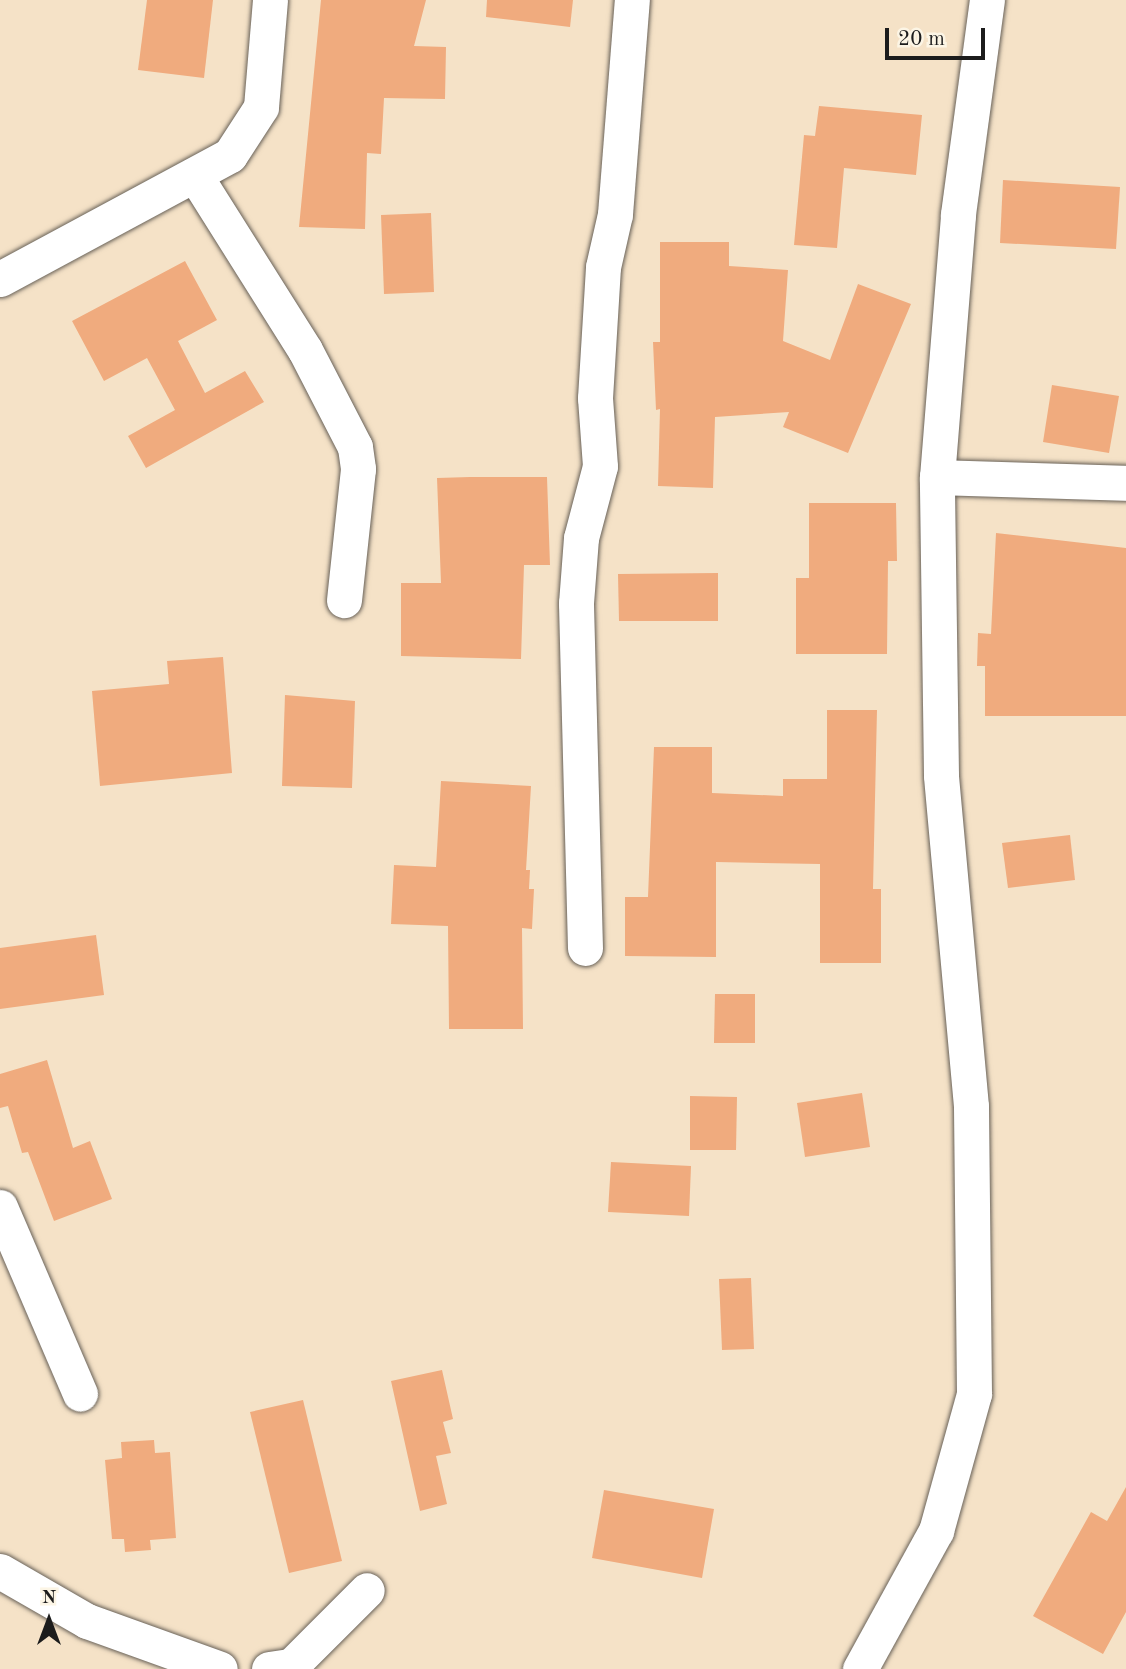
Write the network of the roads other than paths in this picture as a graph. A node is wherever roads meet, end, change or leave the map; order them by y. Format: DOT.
graph roads {
  1 [pos="270,0"];
  2 [pos="632,0"];
  3 [pos="987,0"];
  4 [pos="196,177"];
  5 [pos="0,279"];
  6 [pos="937,477"];
  7 [pos="1126,483"];
  8 [pos="344,600"];
  9 [pos="585,948"];
  10 [pos="0,1207"];
  11 [pos="79,1394"];
  12 [pos="0,1572"];
  13 [pos="367,1590"];
  14 [pos="220,1669"];
  15 [pos="269,1669"];
  16 [pos="860,1669"];
  1 -- 4 [label="street"];
  2 -- 9 [label="street"];
  3 -- 6 [label="street"];
  4 -- 5 [label="street"];
  4 -- 8 [label="street"];
  6 -- 7 [label="street"];
  6 -- 16 [label="street"];
  10 -- 11 [label="street"];
  12 -- 14 [label="street"];
  13 -- 15 [label="street"];
}
